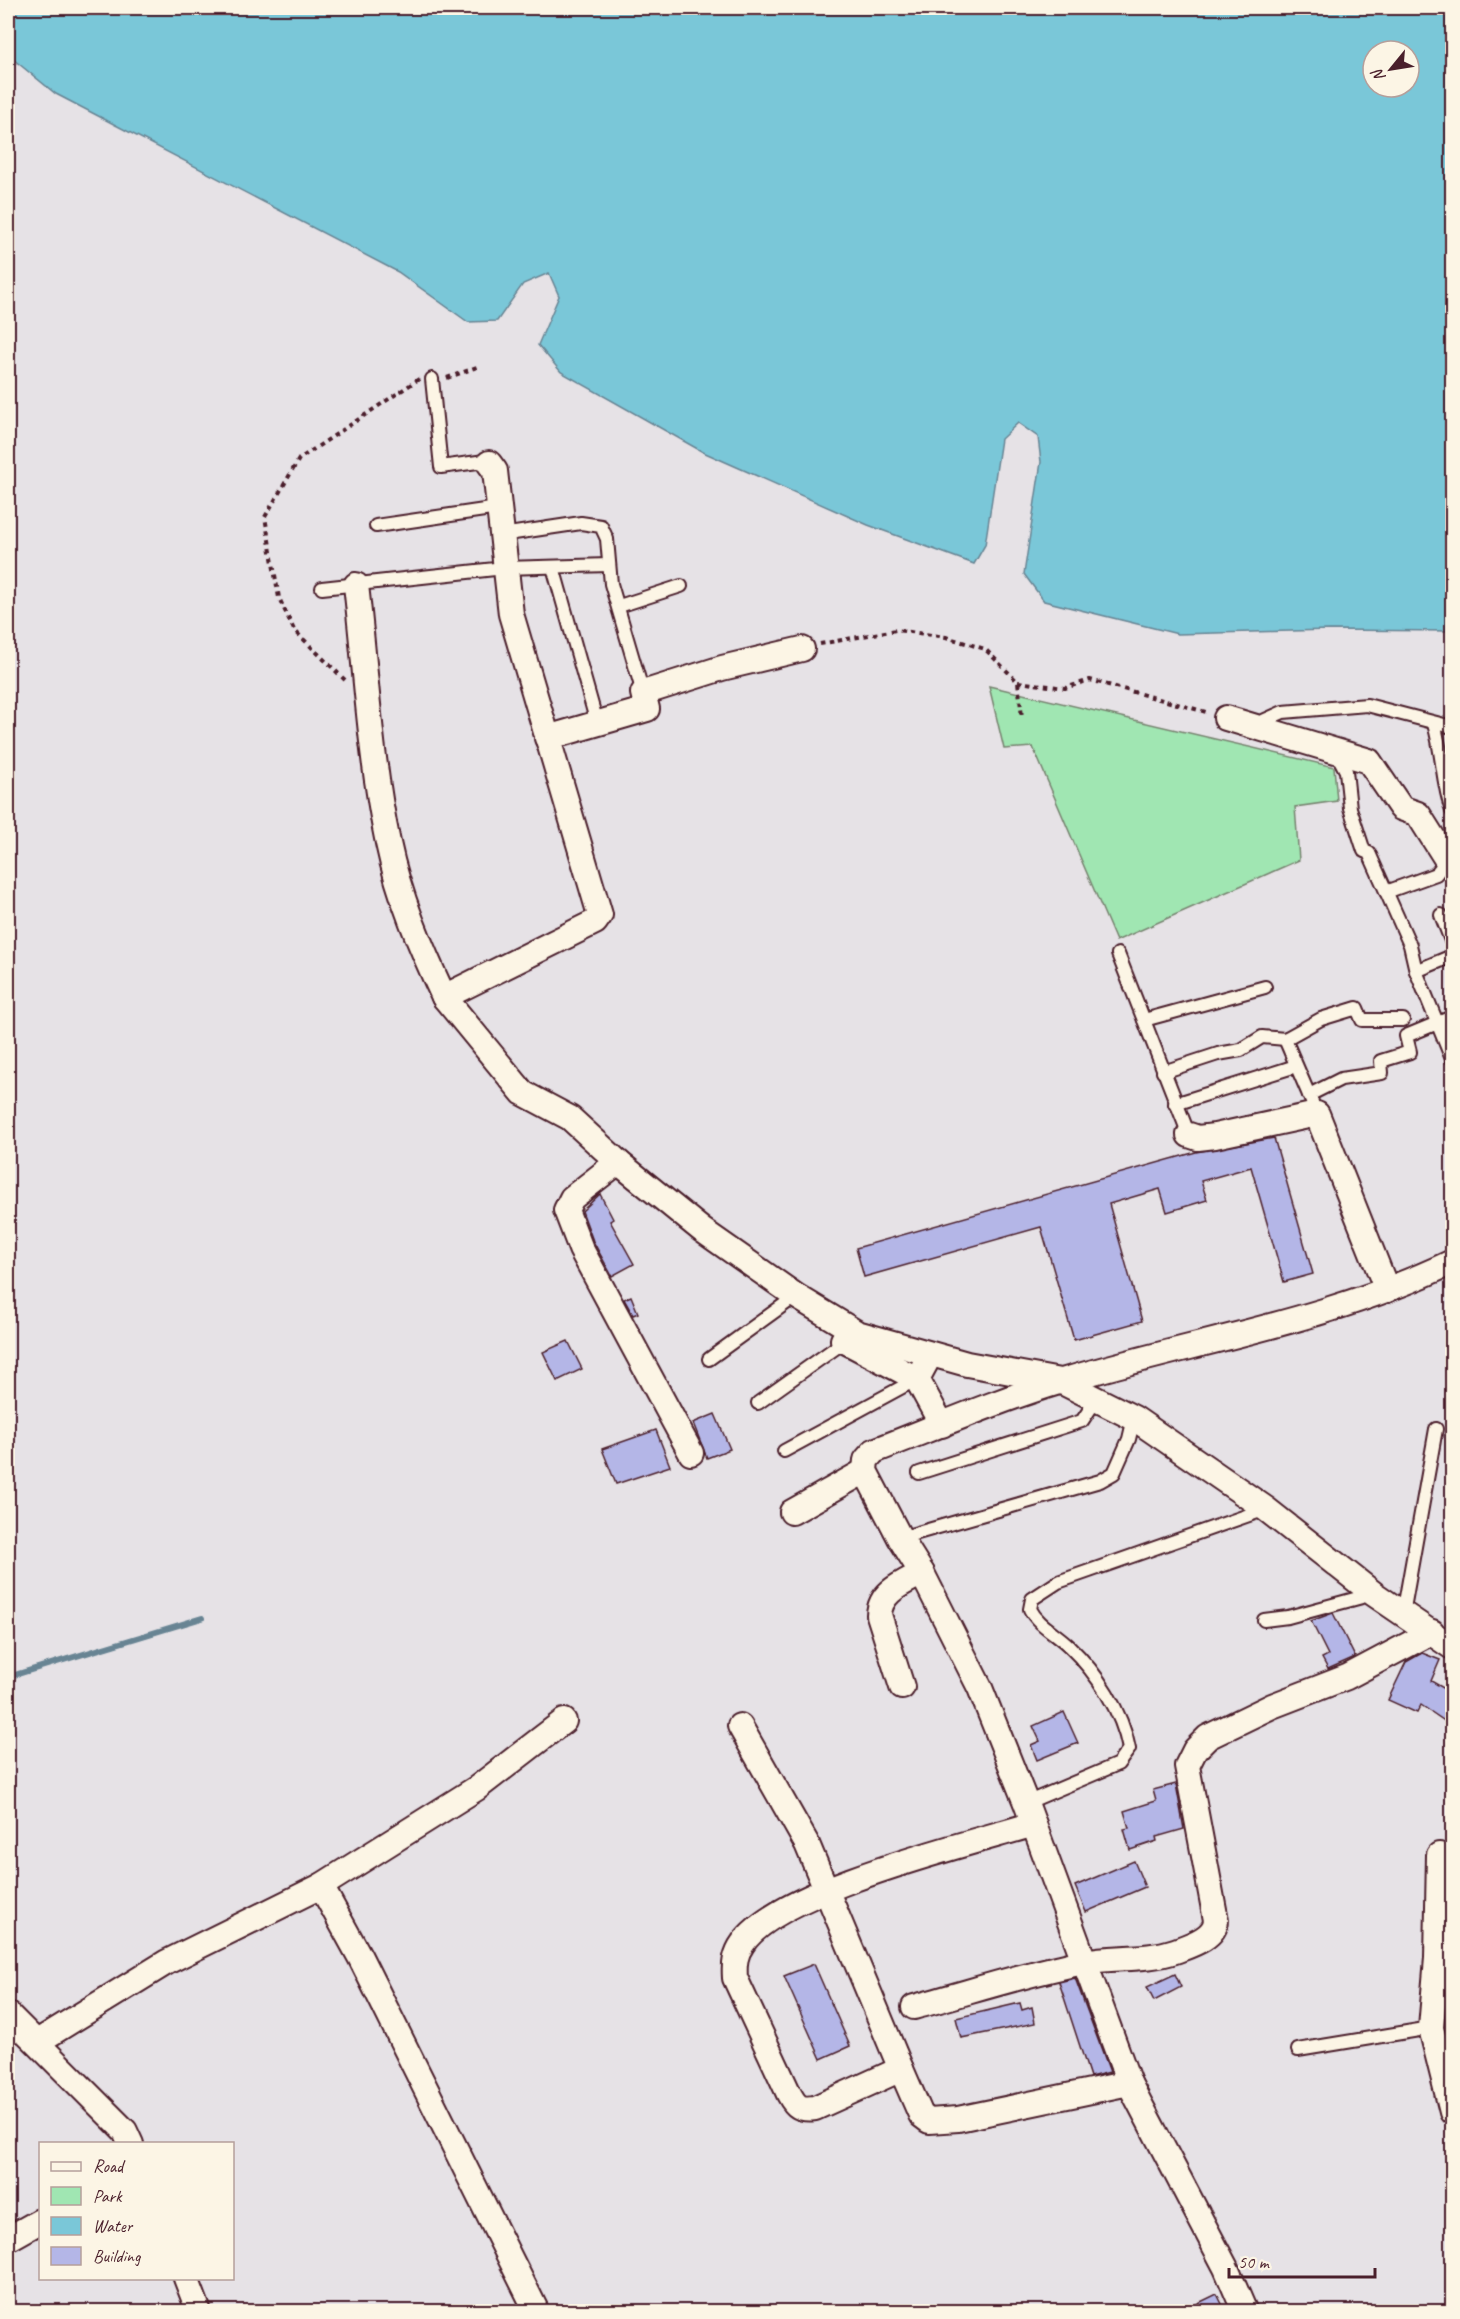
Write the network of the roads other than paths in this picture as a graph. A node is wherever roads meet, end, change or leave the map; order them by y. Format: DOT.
graph roads {
  1 [pos="432,379"];
  2 [pos="489,463"];
  3 [pos="498,508"];
  4 [pos="376,526"];
  5 [pos="501,535"];
  6 [pos="609,565"];
  7 [pos="554,567"];
  8 [pos="504,568"];
  9 [pos="356,585"];
  10 [pos="681,586"];
  11 [pos="322,588"];
  12 [pos="619,606"];
  13 [pos="802,649"];
  14 [pos="644,693"];
  15 [pos="1226,718"];
  16 [pos="597,723"];
  17 [pos="1434,724"];
  18 [pos="1253,725"];
  19 [pos="1452,727"];
  20 [pos="547,738"];
  21 [pos="1334,750"];
  22 [pos="1452,811"];
  23 [pos="1450,859"];
  24 [pos="1386,892"];
  25 [pos="1441,915"];
  26 [pos="1452,943"];
  27 [pos="1118,954"];
  28 [pos="1452,956"];
  29 [pos="1416,971"];
  30 [pos="1265,987"];
  31 [pos="444,997"];
  32 [pos="1452,1017"];
  33 [pos="1144,1020"];
  34 [pos="1402,1020"];
  35 [pos="1437,1022"];
  36 [pos="1285,1039"];
  37 [pos="1452,1059"];
  38 [pos="1296,1066"];
  39 [pos="1163,1072"];
  40 [pos="1175,1104"];
  41 [pos="1313,1105"];
  42 [pos="1189,1135"];
  43 [pos="618,1162"];
  44 [pos="1452,1262"];
  45 [pos="731,1266"];
  46 [pos="1387,1290"];
  47 [pos="790,1300"];
  48 [pos="851,1337"];
  49 [pos="930,1354"];
  50 [pos="709,1359"];
  51 [pos="917,1379"];
  52 [pos="1060,1381"];
  53 [pos="1096,1400"];
  54 [pos="758,1403"];
  55 [pos="1134,1418"];
  56 [pos="942,1425"];
  57 [pos="1436,1429"];
  58 [pos="784,1451"];
  59 [pos="691,1453"];
  60 [pos="865,1471"];
  61 [pos="919,1473"];
  62 [pos="1266,1509"];
  63 [pos="792,1512"];
  64 [pos="900,1538"];
  65 [pos="922,1573"];
  66 [pos="1374,1594"];
  67 [pos="1403,1614"];
  68 [pos="1264,1620"];
  69 [pos="1432,1632"];
  70 [pos="1452,1647"];
  71 [pos="902,1687"];
  72 [pos="564,1721"];
  73 [pos="740,1726"];
  74 [pos="1030,1814"];
  75 [pos="1439,1855"];
  76 [pos="321,1886"];
  77 [pos="828,1889"];
  78 [pos="1085,1962"];
  79 [pos="914,2007"];
  80 [pos="1431,2028"];
  81 [pos="19,2031"];
  82 [pos="1298,2050"];
  83 [pos="901,2068"];
  84 [pos="1129,2083"];
  85 [pos="1452,2112"];
  86 [pos="130,2142"];
  87 [pos="39,2222"];
  88 [pos="8,2239"];
  89 [pos="187,2280"];
  90 [pos="199,2312"];
  91 [pos="537,2312"];
  92 [pos="1245,2312"];
  1 -- 2 [label="lane"];
  2 -- 3 [label="street"];
  3 -- 4 [label="lane"];
  3 -- 5 [label="street"];
  5 -- 6 [label="lane"];
  5 -- 8 [label="street"];
  6 -- 7 [label="lane"];
  6 -- 12 [label="lane"];
  7 -- 8 [label="lane"];
  7 -- 16 [label="lane"];
  8 -- 9 [label="lane"];
  8 -- 20 [label="street"];
  9 -- 11 [label="lane"];
  9 -- 31 [label="street"];
  10 -- 12 [label="lane"];
  12 -- 14 [label="lane"];
  13 -- 14 [label="street"];
  14 -- 16 [label="street"];
  15 -- 18 [label="street"];
  16 -- 20 [label="street"];
  17 -- 18 [label="lane"];
  17 -- 19 [label="lane"];
  17 -- 22 [label="lane"];
  18 -- 21 [label="street"];
  20 -- 31 [label="street"];
  21 -- 23 [label="street"];
  21 -- 24 [label="lane"];
  23 -- 24 [label="lane"];
  24 -- 29 [label="lane"];
  25 -- 26 [label="lane"];
  27 -- 33 [label="lane"];
  28 -- 29 [label="lane"];
  29 -- 35 [label="lane"];
  30 -- 33 [label="lane"];
  31 -- 43 [label="street"];
  32 -- 35 [label="lane"];
  33 -- 39 [label="lane"];
  34 -- 36 [label="lane"];
  35 -- 37 [label="lane"];
  35 -- 41 [label="lane"];
  36 -- 38 [label="lane"];
  36 -- 39 [label="lane"];
  38 -- 40 [label="lane"];
  38 -- 41 [label="lane"];
  39 -- 40 [label="lane"];
  40 -- 42 [label="lane"];
  41 -- 42 [label="street"];
  41 -- 46 [label="street"];
  43 -- 47 [label="street"];
  43 -- 59 [label="street"];
  44 -- 46 [label="street"];
  45 -- 47 [label="street"];
  46 -- 52 [label="street"];
  47 -- 48 [label="street"];
  47 -- 50 [label="lane"];
  48 -- 49 [label="street"];
  48 -- 51 [label="street"];
  48 -- 54 [label="lane"];
  49 -- 51 [label="street"];
  49 -- 52 [label="street"];
  51 -- 56 [label="street"];
  51 -- 58 [label="lane"];
  52 -- 53 [label="street"];
  52 -- 56 [label="street"];
  53 -- 55 [label="street"];
  53 -- 61 [label="lane"];
  55 -- 62 [label="street"];
  55 -- 64 [label="lane"];
  56 -- 60 [label="street"];
  57 -- 67 [label="lane"];
  60 -- 63 [label="street"];
  60 -- 64 [label="street"];
  62 -- 66 [label="street"];
  62 -- 74 [label="lane"];
  64 -- 65 [label="street"];
  65 -- 71 [label="street"];
  65 -- 74 [label="street"];
  66 -- 67 [label="street"];
  66 -- 68 [label="lane"];
  67 -- 69 [label="street"];
  69 -- 70 [label="street"];
  69 -- 78 [label="street"];
  72 -- 76 [label="street"];
  73 -- 77 [label="street"];
  74 -- 77 [label="street"];
  74 -- 78 [label="street"];
  75 -- 80 [label="street"];
  76 -- 81 [label="street"];
  76 -- 91 [label="street"];
  77 -- 83 [label="street"];
  77 -- 83 [label="street"];
  78 -- 79 [label="street"];
  78 -- 84 [label="street"];
  80 -- 82 [label="lane"];
  80 -- 85 [label="street"];
  81 -- 86 [label="street"];
  83 -- 84 [label="street"];
  84 -- 92 [label="street"];
  87 -- 88 [label="street"];
  89 -- 90 [label="street"];
}
